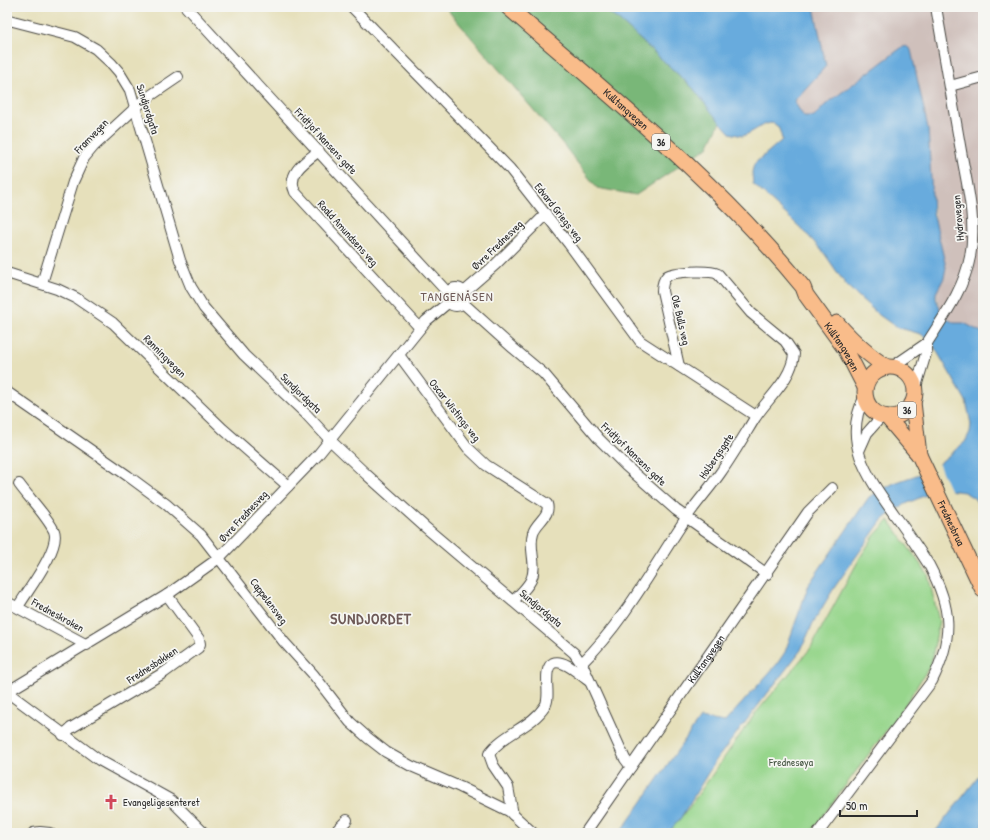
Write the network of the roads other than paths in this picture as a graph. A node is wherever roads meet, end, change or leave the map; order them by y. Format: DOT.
graph roads {
  1 [pos="186,7"];
  2 [pos="352,7"];
  3 [pos="508,7"];
  4 [pos="936,7"];
  5 [pos="9,20"];
  6 [pos="178,77"];
  7 [pos="983,77"];
  8 [pos="950,86"];
  9 [pos="136,108"];
  10 [pos="319,151"];
  11 [pos="546,214"];
  12 [pos="978,239"];
  13 [pos="711,271"];
  14 [pos="7,273"];
  15 [pos="42,283"];
  16 [pos="803,288"];
  17 [pos="464,292"];
  18 [pos="449,297"];
  19 [pos="463,302"];
  20 [pos="420,328"];
  21 [pos="927,343"];
  22 [pos="399,355"];
  23 [pos="679,366"];
  24 [pos="889,367"];
  25 [pos="7,392"];
  26 [pos="865,392"];
  27 [pos="914,396"];
  28 [pos="756,416"];
  29 [pos="884,417"];
  30 [pos="330,441"];
  31 [pos="859,451"];
  32 [pos="920,455"];
  33 [pos="19,484"];
  34 [pos="288,486"];
  35 [pos="832,488"];
  36 [pos="687,518"];
  37 [pos="220,558"];
  38 [pos="767,574"];
  39 [pos="983,590"];
  40 [pos="167,595"];
  41 [pos="513,601"];
  42 [pos="7,602"];
  43 [pos="18,607"];
  44 [pos="87,645"];
  45 [pos="581,664"];
  46 [pos="590,681"];
  47 [pos="7,692"];
  48 [pos="63,735"];
  49 [pos="631,767"];
  50 [pos="513,815"];
  51 [pos="347,820"];
  52 [pos="33,833"];
  53 [pos="50,833"];
  54 [pos="204,833"];
  55 [pos="334,833"];
  56 [pos="533,833"];
  57 [pos="585,833"];
  58 [pos="818,833"];
  1 -- 10 [label="street, Fridtjof Nansens gate"];
  2 -- 11 [label="street, Edvard Griegs veg"];
  3 -- 16 [label="highway, Kulltangvegen / 36"];
  4 -- 8 [label="street, Hydrovegen"];
  5 -- 9 [label="street, Sundjordgata"];
  6 -- 9 [label="street, Framvegen"];
  7 -- 8 [label="street"];
  8 -- 12 [label="street, Hydrovegen"];
  9 -- 15 [label="street, Framvegen"];
  9 -- 30 [label="street, Sundjordgata"];
  10 -- 18 [label="street, Fridtjof Nansens gate"];
  10 -- 20 [label="street, Roald Amundsens veg"];
  11 -- 17 [label="street, Øvre Frednesveg"];
  11 -- 23 [label="street, Edvard Griegs veg"];
  12 -- 21 [label="street, Hydrovegen"];
  13 -- 23 [label="street, Ole Bulls veg"];
  13 -- 28 [label="street, Holbergsgate"];
  14 -- 15 [label="street, Rønningvegen"];
  15 -- 34 [label="street, Rønningvegen"];
  16 -- 24 [label="highway, Kulltangvegen / 36"];
  16 -- 26 [label="highway, Kulltangvegen / 36"];
  17 -- 18 [label="street"];
  17 -- 19 [label="street"];
  18 -- 19 [label="street"];
  18 -- 20 [label="street, Øvre Frednesveg"];
  19 -- 36 [label="street, Fridtjof Nansens gate"];
  20 -- 22 [label="street, Øvre Frednesveg"];
  21 -- 24 [label="street"];
  21 -- 27 [label="street"];
  22 -- 30 [label="street, Øvre Frednesveg"];
  22 -- 41 [label="street, Oscar Wistings veg"];
  23 -- 28 [label="street, Edvard Griegs veg"];
  24 -- 26 [label="highway"];
  24 -- 27 [label="highway, 36"];
  25 -- 37 [label="street, Cappelensveg"];
  26 -- 29 [label="highway, 36"];
  26 -- 31 [label="street"];
  27 -- 29 [label="highway, 36"];
  27 -- 32 [label="highway, 36"];
  28 -- 36 [label="street, Holbergsgate"];
  29 -- 31 [label="street"];
  29 -- 32 [label="highway, 36"];
  30 -- 34 [label="street, Øvre Frednesveg"];
  30 -- 41 [label="street, Sundjordgata"];
  31 -- 58 [label="street"];
  32 -- 39 [label="highway, Frednesbrua / 36"];
  33 -- 43 [label="street, Fredneskroken"];
  34 -- 37 [label="street, Øvre Frednesveg"];
  35 -- 38 [label="street, Kulltangvegen"];
  36 -- 38 [label="street, Fridtjof Nansens gate"];
  36 -- 45 [label="street, Holbergsgate"];
  37 -- 40 [label="street, Øvre Frednesveg"];
  37 -- 50 [label="street, Cappelensveg"];
  38 -- 49 [label="street, Kulltangvegen"];
  40 -- 44 [label="street, Øvre Frednesveg"];
  40 -- 48 [label="street, Frednesbakken"];
  41 -- 45 [label="street, Sundjordgata"];
  42 -- 43 [label="street, Fredneskroken"];
  43 -- 44 [label="street, Fredneskroken"];
  44 -- 47 [label="street, Øvre Frednesveg"];
  45 -- 46 [label="street, Sundjordgata"];
  46 -- 49 [label="street, Sundjordgata"];
  46 -- 50 [label="street"];
  47 -- 48 [label="street"];
  48 -- 54 [label="street"];
  49 -- 57 [label="street, Kulltangvegen"];
  50 -- 56 [label="street, Cappelensveg"];
  51 -- 55 [label="street"];
  52 -- 53 [label="street"];
}
